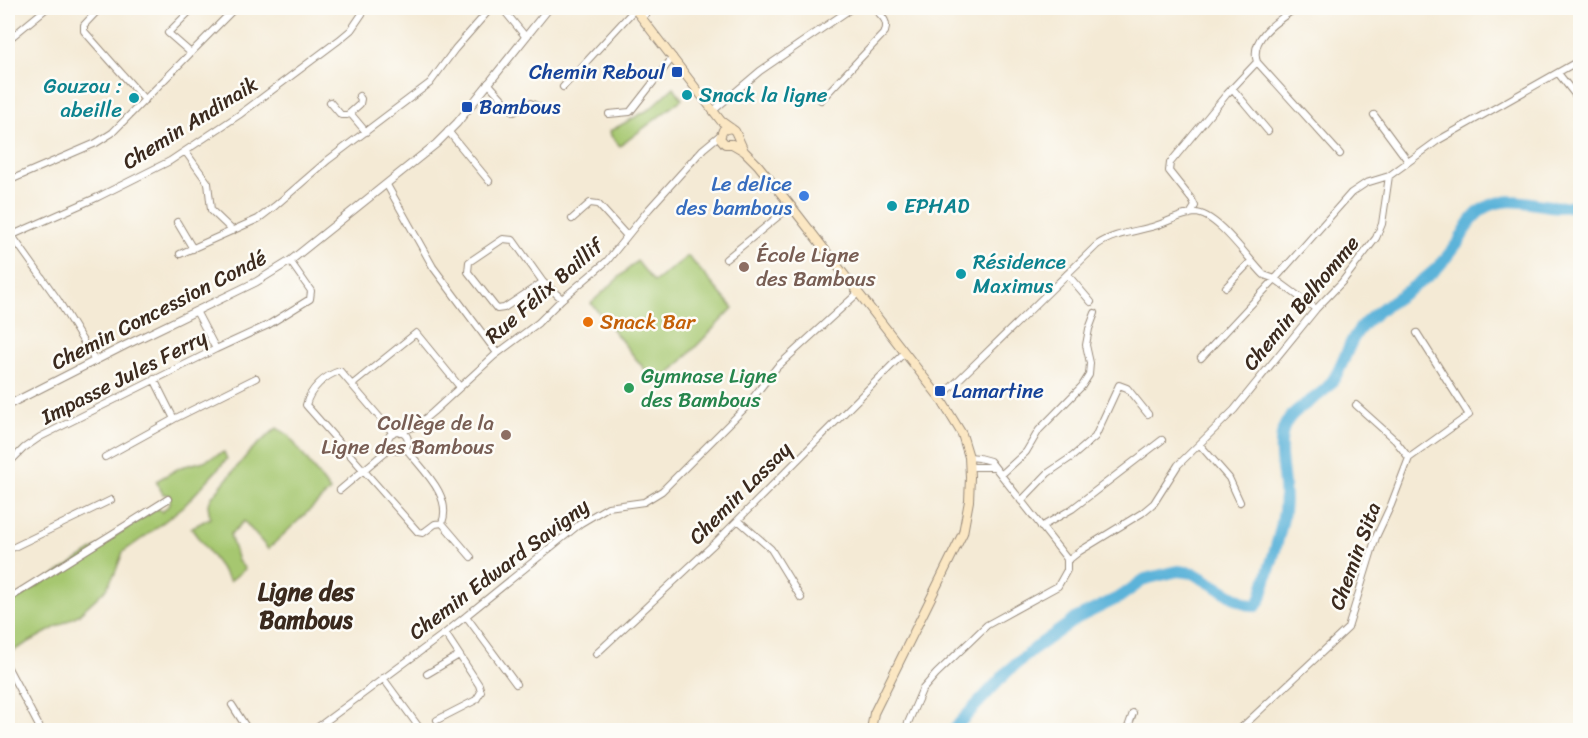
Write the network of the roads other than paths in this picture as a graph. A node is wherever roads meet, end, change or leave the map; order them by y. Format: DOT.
graph roads {
  1 [pos="47,8"];
  2 [pos="100,8"];
  3 [pos="193,8"];
  4 [pos="235,8"];
  5 [pos="366,8"];
  6 [pos="491,8"];
  7 [pos="502,8"];
  8 [pos="549,8"];
  9 [pos="634,8"];
  10 [pos="653,8"];
  11 [pos="852,8"];
  12 [pos="874,8"];
  13 [pos="1296,8"];
  14 [pos="641,18"];
  15 [pos="525,36"];
  16 [pos="8,40"];
  17 [pos="191,53"];
  18 [pos="673,57"];
  19 [pos="1581,60"];
  20 [pos="1257,62"];
  21 [pos="1558,73"];
  22 [pos="488,83"];
  23 [pos="563,87"];
  24 [pos="1232,88"];
  25 [pos="359,96"];
  26 [pos="145,100"];
  27 [pos="821,100"];
  28 [pos="1581,101"];
  29 [pos="330,102"];
  30 [pos="541,108"];
  31 [pos="714,110"];
  32 [pos="350,113"];
  33 [pos="609,114"];
  34 [pos="1374,115"];
  35 [pos="721,121"];
  36 [pos="730,128"];
  37 [pos="448,131"];
  38 [pos="1268,131"];
  39 [pos="366,132"];
  40 [pos="721,134"];
  41 [pos="737,136"];
  42 [pos="728,144"];
  43 [pos="708,146"];
  44 [pos="185,151"];
  45 [pos="744,151"];
  46 [pos="1340,154"];
  47 [pos="1408,160"];
  48 [pos="1389,176"];
  49 [pos="8,181"];
  50 [pos="489,181"];
  51 [pos="387,185"];
  52 [pos="791,206"];
  53 [pos="1190,214"];
  54 [pos="572,219"];
  55 [pos="177,222"];
  56 [pos="233,231"];
  57 [pos="9,234"];
  58 [pos="627,236"];
  59 [pos="193,249"];
  60 [pos="180,254"];
  61 [pos="726,259"];
  62 [pos="290,261"];
  63 [pos="1251,261"];
  64 [pos="1067,274"];
  65 [pos="1275,279"];
  66 [pos="543,282"];
  67 [pos="1226,287"];
  68 [pos="857,294"];
  69 [pos="562,299"];
  70 [pos="1091,302"];
  71 [pos="1316,309"];
  72 [pos="196,311"];
  73 [pos="1095,313"];
  74 [pos="1417,333"];
  75 [pos="216,349"];
  76 [pos="497,353"];
  77 [pos="904,353"];
  78 [pos="1201,358"];
  79 [pos="95,361"];
  80 [pos="256,378"];
  81 [pos="154,379"];
  82 [pos="353,384"];
  83 [pos="460,387"];
  84 [pos="940,398"];
  85 [pos="8,405"];
  86 [pos="1356,405"];
  87 [pos="1148,414"];
  88 [pos="174,419"];
  89 [pos="416,426"];
  90 [pos="397,432"];
  91 [pos="407,440"];
  92 [pos="1162,440"];
  93 [pos="1200,445"];
  94 [pos="405,447"];
  95 [pos="390,448"];
  96 [pos="105,457"];
  97 [pos="969,457"];
  98 [pos="1409,458"];
  99 [pos="8,464"];
  100 [pos="970,467"];
  101 [pos="994,467"];
  102 [pos="364,471"];
  103 [pos="1001,475"];
  104 [pos="340,490"];
  105 [pos="111,500"];
  106 [pos="168,500"];
  107 [pos="1021,501"];
  108 [pos="1240,502"];
  109 [pos="738,520"];
  110 [pos="442,523"];
  111 [pos="1041,527"];
  112 [pos="8,550"];
  113 [pos="471,557"];
  114 [pos="1065,557"];
  115 [pos="8,598"];
  116 [pos="801,598"];
  117 [pos="466,616"];
  118 [pos="445,633"];
  119 [pos="596,654"];
  120 [pos="459,655"];
  121 [pos="8,668"];
  122 [pos="427,674"];
  123 [pos="383,678"];
  124 [pos="516,684"];
  125 [pos="232,705"];
  126 [pos="1133,713"];
  127 [pos="437,720"];
  128 [pos="41,730"];
  129 [pos="248,730"];
  130 [pos="314,730"];
  131 [pos="421,730"];
  132 [pos="872,730"];
  133 [pos="905,730"];
  134 [pos="1127,730"];
  135 [pos="1239,730"];
  1 -- 16 [label="street"];
  2 -- 26 [label="street"];
  3 -- 17 [label="street"];
  4 -- 17 [label="street"];
  5 -- 44 [label="street, Chemin Andinaik"];
  6 -- 39 [label="street"];
  7 -- 15 [label="street"];
  8 -- 15 [label="street, Chemin Concession Condé"];
  9 -- 14 [label="main road"];
  9 -- 23 [label="street"];
  10 -- 14 [label="street"];
  11 -- 31 [label="street"];
  12 -- 27 [label="street"];
  13 -- 20 [label="street"];
  14 -- 18 [label="main road"];
  15 -- 22 [label="street, Chemin Concession Condé"];
  17 -- 26 [label="street"];
  18 -- 31 [label="main road"];
  18 -- 33 [label="street"];
  19 -- 21 [label="street"];
  20 -- 24 [label="street"];
  20 -- 46 [label="street"];
  21 -- 28 [label="street"];
  21 -- 47 [label="street"];
  22 -- 30 [label="street"];
  22 -- 37 [label="street, Chemin Concession Condé"];
  24 -- 38 [label="street"];
  24 -- 53 [label="street"];
  25 -- 32 [label="street"];
  26 -- 49 [label="street"];
  29 -- 32 [label="street"];
  31 -- 35 [label="main road"];
  32 -- 39 [label="street"];
  34 -- 47 [label="street"];
  35 -- 36 [label="main road"];
  35 -- 40 [label="main road"];
  36 -- 40 [label="main road"];
  36 -- 41 [label="main road"];
  37 -- 50 [label="street"];
  37 -- 51 [label="street, Chemin Concession Condé"];
  39 -- 56 [label="street"];
  40 -- 42 [label="main road"];
  40 -- 43 [label="street, Rue Félix Baillif"];
  41 -- 42 [label="main road"];
  41 -- 45 [label="main road"];
  42 -- 43 [label="street"];
  42 -- 45 [label="main road"];
  43 -- 58 [label="street, Rue Félix Baillif"];
  44 -- 56 [label="street"];
  44 -- 57 [label="street, Chemin Andinaik"];
  45 -- 52 [label="main road"];
  47 -- 48 [label="street"];
  48 -- 65 [label="street"];
  48 -- 71 [label="street, Chemin Belhomme"];
  51 -- 62 [label="street, Chemin Concession Condé"];
  51 -- 76 [label="street"];
  52 -- 61 [label="street"];
  52 -- 68 [label="main road"];
  53 -- 63 [label="street"];
  53 -- 64 [label="street"];
  54 -- 58 [label="street"];
  55 -- 59 [label="street"];
  56 -- 59 [label="street"];
  57 -- 79 [label="street"];
  58 -- 69 [label="street, Rue Félix Baillif"];
  59 -- 60 [label="street"];
  62 -- 72 [label="street, Chemin Concession Condé"];
  62 -- 75 [label="street, Impasse Jules Ferry"];
  63 -- 65 [label="street"];
  63 -- 67 [label="street"];
  64 -- 70 [label="street"];
  64 -- 84 [label="street"];
  65 -- 71 [label="street"];
  65 -- 78 [label="street"];
  66 -- 66 [label="street"];
  66 -- 69 [label="street"];
  68 -- 77 [label="main road"];
  68 -- 117 [label="street, Chemin Edward Savigny"];
  69 -- 76 [label="street, Rue Félix Baillif"];
  71 -- 93 [label="street, Chemin Belhomme"];
  72 -- 75 [label="street"];
  72 -- 79 [label="street, Chemin Concession Condé"];
  73 -- 103 [label="street"];
  74 -- 98 [label="street"];
  75 -- 81 [label="street, Impasse Jules Ferry"];
  76 -- 83 [label="street, Rue Félix Baillif"];
  77 -- 84 [label="main road"];
  77 -- 109 [label="street, Chemin Lassay"];
  79 -- 85 [label="street, Chemin Concession Condé"];
  80 -- 88 [label="street"];
  81 -- 88 [label="street"];
  81 -- 99 [label="street, Impasse Jules Ferry"];
  82 -- 83 [label="street"];
  82 -- 90 [label="street"];
  82 -- 102 [label="street"];
  83 -- 89 [label="street, Rue Félix Baillif"];
  84 -- 97 [label="main road"];
  86 -- 98 [label="street"];
  87 -- 107 [label="street"];
  88 -- 96 [label="street"];
  89 -- 90 [label="street, Rue Félix Baillif"];
  89 -- 91 [label="street, Rue Félix Baillif"];
  90 -- 91 [label="street"];
  90 -- 95 [label="street"];
  91 -- 94 [label="street"];
  92 -- 111 [label="street"];
  93 -- 108 [label="street"];
  93 -- 114 [label="street, Chemin Belhomme"];
  94 -- 95 [label="street"];
  94 -- 110 [label="street"];
  95 -- 102 [label="street"];
  97 -- 100 [label="main road"];
  97 -- 101 [label="street"];
  98 -- 135 [label="street, Chemin Sita"];
  100 -- 101 [label="street"];
  100 -- 132 [label="main road"];
  101 -- 103 [label="street"];
  102 -- 104 [label="street"];
  102 -- 110 [label="street"];
  103 -- 107 [label="street"];
  105 -- 112 [label="street"];
  106 -- 115 [label="street"];
  107 -- 111 [label="street"];
  109 -- 116 [label="street"];
  109 -- 119 [label="street, Chemin Lassay"];
  110 -- 113 [label="street"];
  111 -- 114 [label="street"];
  114 -- 133 [label="street"];
  117 -- 118 [label="street, Chemin Edward Savigny"];
  117 -- 124 [label="street"];
  118 -- 120 [label="street"];
  118 -- 123 [label="street, Chemin Edward Savigny"];
  120 -- 122 [label="street"];
  120 -- 127 [label="street"];
  121 -- 128 [label="street"];
  123 -- 130 [label="street, Chemin Edward Savigny"];
  123 -- 131 [label="street"];
  125 -- 129 [label="street"];
  126 -- 134 [label="street"];
}
